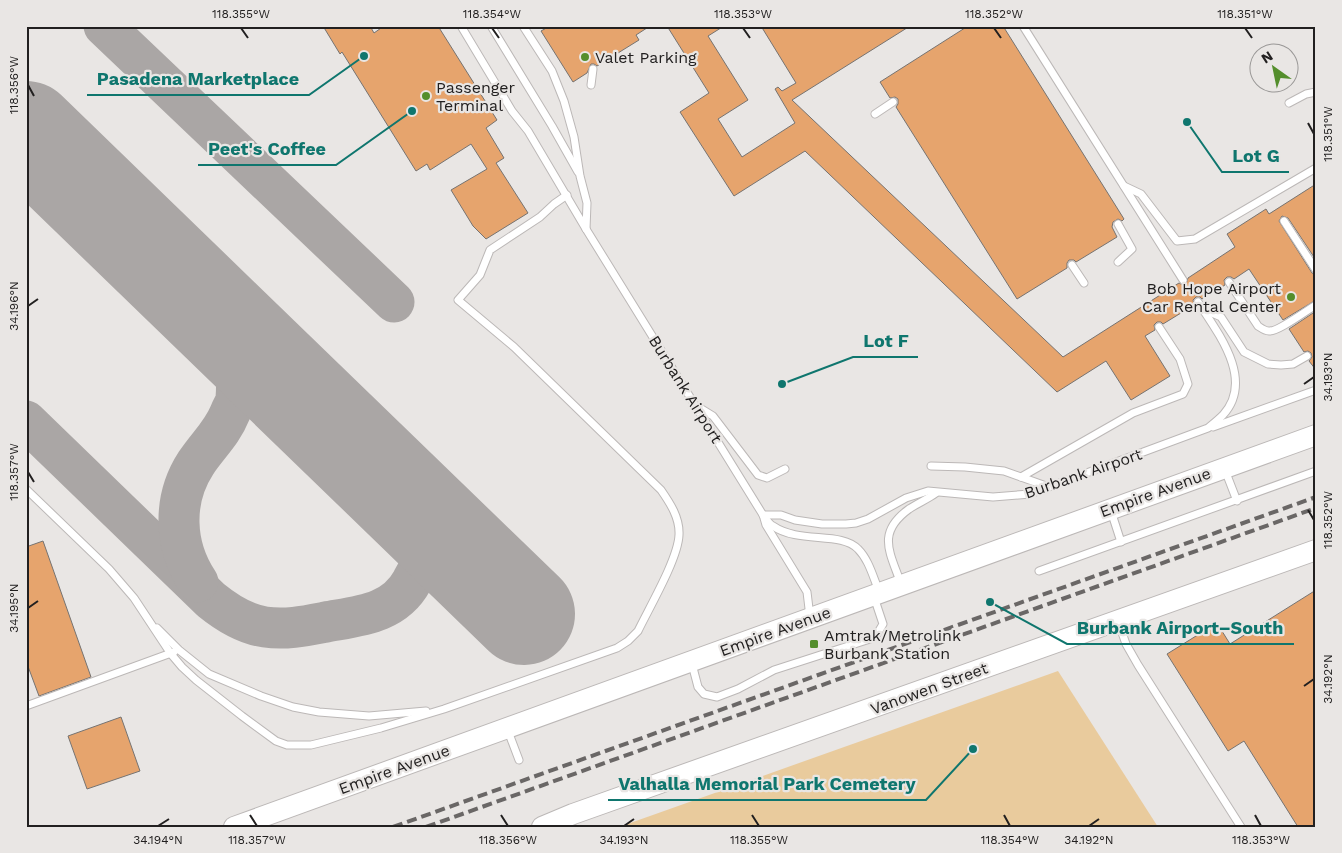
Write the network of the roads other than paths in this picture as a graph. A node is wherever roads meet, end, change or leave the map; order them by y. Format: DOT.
graph roads {
  1 [pos="461,26"];
  2 [pos="491,26"];
  3 [pos="523,26"];
  4 [pos="1023,26"];
  5 [pos="593,69"];
  6 [pos="592,84"];
  7 [pos="1316,92"];
  8 [pos="893,102"];
  9 [pos="1289,103"];
  10 [pos="875,114"];
  11 [pos="1316,168"];
  12 [pos="580,176"];
  13 [pos="1124,186"];
  14 [pos="567,195"];
  15 [pos="1284,221"];
  16 [pos="1118,224"];
  17 [pos="586,229"];
  18 [pos="1118,262"];
  19 [pos="1072,265"];
  20 [pos="1316,270"];
  21 [pos="1183,280"];
  22 [pos="1228,282"];
  23 [pos="1084,283"];
  24 [pos="1198,302"];
  25 [pos="1316,304"];
  26 [pos="1202,309"];
  27 [pos="1159,327"];
  28 [pos="1307,356"];
  29 [pos="1316,390"];
  30 [pos="698,406"];
  31 [pos="1208,428"];
  32 [pos="1316,435"];
  33 [pos="931,466"];
  34 [pos="1224,467"];
  35 [pos="785,469"];
  36 [pos="1316,472"];
  37 [pos="1021,477"];
  38 [pos="1049,487"];
  39 [pos="26,489"];
  40 [pos="936,493"];
  41 [pos="1237,501"];
  42 [pos="1110,508"];
  43 [pos="763,515"];
  44 [pos="1121,542"];
  45 [pos="1316,550"];
  46 [pos="1039,571"];
  47 [pos="901,585"];
  48 [pos="876,593"];
  49 [pos="147,617"];
  50 [pos="810,617"];
  51 [pos="1118,620"];
  52 [pos="179,650"];
  53 [pos="171,654"];
  54 [pos="692,661"];
  55 [pos="26,706"];
  56 [pos="444,709"];
  57 [pos="507,728"];
  58 [pos="519,760"];
  59 [pos="234,827"];
  60 [pos="542,827"];
  61 [pos="1241,827"];
  1 -- 14 [label="lane, Burbank Airport"];
  2 -- 12 [label="lane"];
  3 -- 12 [label="lane"];
  4 -- 13 [label="lane"];
  5 -- 6 [label="lane"];
  7 -- 9 [label="lane"];
  8 -- 10 [label="lane"];
  11 -- 13 [label="lane"];
  12 -- 17 [label="lane"];
  13 -- 21 [label="lane"];
  14 -- 17 [label="lane, Burbank Airport"];
  14 -- 56 [label="lane"];
  15 -- 20 [label="lane"];
  16 -- 18 [label="lane"];
  17 -- 30 [label="lane, Burbank Airport"];
  19 -- 23 [label="lane"];
  22 -- 25 [label="lane"];
  24 -- 26 [label="lane, Burbank Airport"];
  26 -- 28 [label="lane"];
  26 -- 31 [label="lane, Burbank Airport"];
  27 -- 37 [label="lane"];
  29 -- 31 [label="lane"];
  30 -- 35 [label="lane"];
  30 -- 43 [label="lane, Burbank Airport"];
  31 -- 38 [label="lane, Burbank Airport"];
  32 -- 34 [label="main road, Empire Avenue"];
  33 -- 37 [label="lane"];
  34 -- 41 [label="lane"];
  34 -- 42 [label="main road, Empire Avenue"];
  36 -- 41 [label="lane"];
  37 -- 38 [label="lane"];
  38 -- 40 [label="lane, Burbank Airport"];
  39 -- 49 [label="lane"];
  40 -- 43 [label="lane, Burbank Airport"];
  40 -- 47 [label="lane"];
  41 -- 44 [label="lane"];
  42 -- 44 [label="lane"];
  42 -- 47 [label="main road, Empire Avenue"];
  43 -- 48 [label="lane"];
  43 -- 50 [label="lane"];
  44 -- 46 [label="lane"];
  45 -- 51 [label="main road, Vanowen Street"];
  47 -- 48 [label="main road, Empire Avenue"];
  48 -- 50 [label="main road, Empire Avenue"];
  48 -- 54 [label="lane"];
  49 -- 52 [label="lane"];
  49 -- 53 [label="lane"];
  50 -- 54 [label="main road, Empire Avenue"];
  51 -- 60 [label="main road, Vanowen Street"];
  51 -- 61 [label="lane"];
  52 -- 53 [label="lane"];
  52 -- 56 [label="lane"];
  53 -- 55 [label="lane"];
  53 -- 56 [label="lane"];
  54 -- 57 [label="main road, Empire Avenue"];
  57 -- 58 [label="lane"];
  57 -- 59 [label="main road, Empire Avenue"];
}
